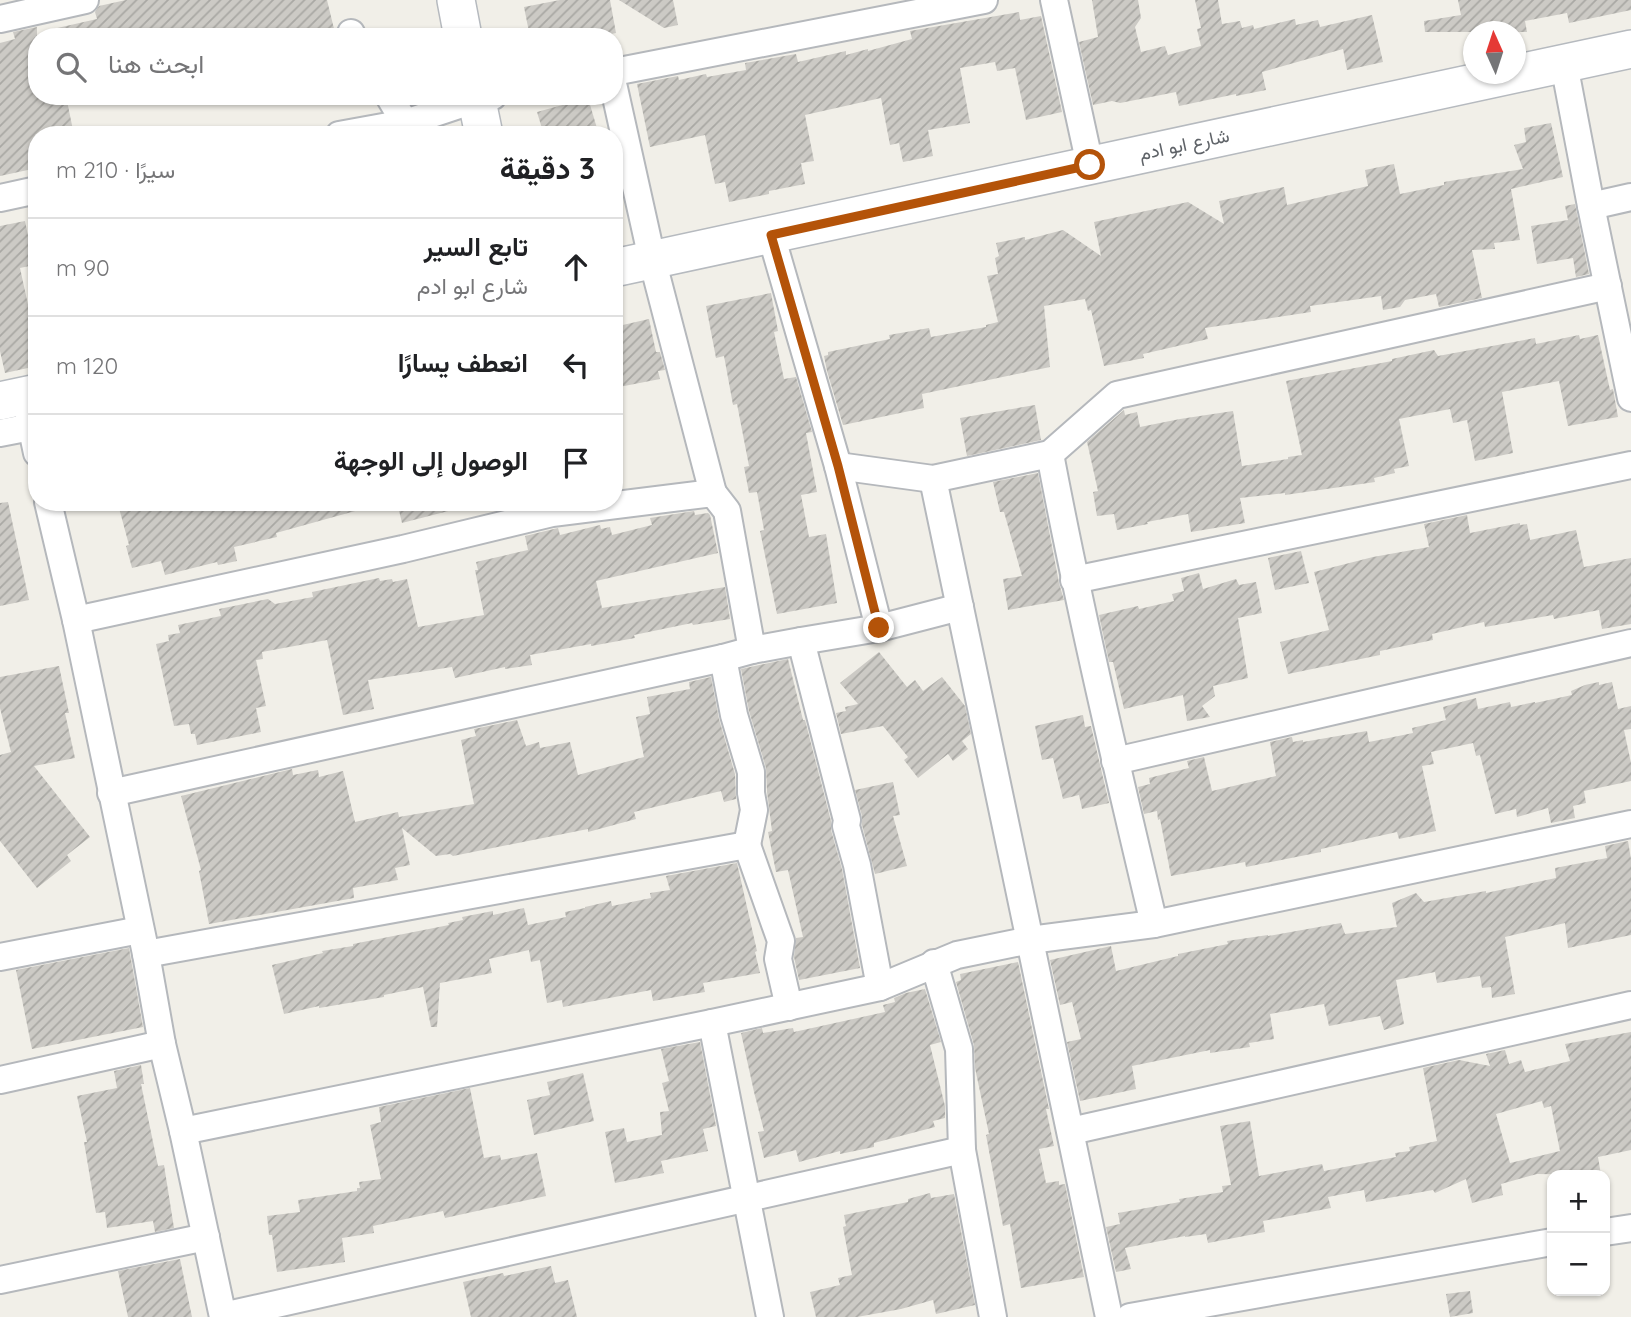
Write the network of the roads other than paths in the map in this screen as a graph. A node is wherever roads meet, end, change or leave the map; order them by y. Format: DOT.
graph roads {
  1 [pos="85,0"];
  2 [pos="456,0"];
  3 [pos="1054,0"];
  4 [pos="971,1"];
  5 [pos="0,19"];
  6 [pos="461,28"];
  7 [pos="1631,49"];
  8 [pos="1564,64"];
  9 [pos="623,70"];
  10 [pos="394,105"];
  11 [pos="458,105"];
  12 [pos="482,105"];
  13 [pos="618,105"];
  14 [pos="405,123"];
  15 [pos="388,126"];
  16 [pos="484,126"];
  17 [pos="622,126"];
  18 [pos="623,128"];
  19 [pos="1090,165"];
  20 [pos="28,192"];
  21 [pos="1631,197"];
  22 [pos="0,198"];
  23 [pos="1591,206"];
  24 [pos="771,235"];
  25 [pos="652,259"];
  26 [pos="623,266"];
  27 [pos="1608,286"];
  28 [pos="1628,368"];
  29 [pos="1631,398"];
  30 [pos="23,404"];
  31 [pos="28,422"];
  32 [pos="0,433"];
  33 [pos="1050,454"];
  34 [pos="1631,465"];
  35 [pos="838,466"];
  36 [pos="933,479"];
  37 [pos="713,494"];
  38 [pos="623,505"];
  39 [pos="50,511"];
  40 [pos="569,511"];
  41 [pos="1074,580"];
  42 [pos="960,607"];
  43 [pos="76,620"];
  44 [pos="879,628"];
  45 [pos="801,641"];
  46 [pos="1631,643"];
  47 [pos="752,650"];
  48 [pos="723,658"];
  49 [pos="1115,761"];
  50 [pos="111,793"];
  51 [pos="1631,824"];
  52 [pos="747,845"];
  53 [pos="1154,924"];
  54 [pos="1030,940"];
  55 [pos="143,942"];
  56 [pos="0,957"];
  57 [pos="934,963"];
  58 [pos="880,987"];
  59 [pos="1631,1005"];
  60 [pos="789,1007"];
  61 [pos="712,1023"];
  62 [pos="162,1044"];
  63 [pos="0,1080"];
  64 [pos="183,1131"];
  65 [pos="1071,1131"];
  66 [pos="962,1150"];
  67 [pos="747,1198"];
  68 [pos="1631,1228"];
  69 [pos="1610,1231"];
  70 [pos="206,1237"];
  71 [pos="1547,1243"];
  72 [pos="0,1280"];
  73 [pos="223,1316"];
  74 [pos="770,1317"];
  75 [pos="993,1317"];
  76 [pos="1109,1317"];
  77 [pos="1130,1317"];
  1 -- 5 [label="street"];
  2 -- 6 [label="street"];
  3 -- 19 [label="street"];
  4 -- 9 [label="street"];
  7 -- 8 [label="street, شارع ابو ادم"];
  8 -- 19 [label="street, شارع ابو ادم"];
  8 -- 23 [label="street"];
  10 -- 14 [label="street"];
  11 -- 14 [label="street"];
  12 -- 16 [label="street"];
  13 -- 17 [label="street"];
  14 -- 15 [label="street"];
  18 -- 25 [label="street"];
  19 -- 24 [label="street, شارع ابو ادم"];
  20 -- 22 [label="street"];
  21 -- 23 [label="street"];
  23 -- 27 [label="street"];
  24 -- 25 [label="street, شارع ابو ادم"];
  24 -- 35 [label="street"];
  25 -- 26 [label="street, شارع ابو ادم"];
  25 -- 37 [label="street"];
  27 -- 28 [label="street"];
  27 -- 33 [label="street"];
  28 -- 29 [label="street"];
  30 -- 31 [label="street"];
  30 -- 32 [label="street"];
  33 -- 36 [label="street"];
  33 -- 41 [label="street"];
  34 -- 41 [label="street"];
  35 -- 36 [label="street"];
  35 -- 44 [label="street"];
  36 -- 42 [label="street"];
  37 -- 38 [label="street"];
  37 -- 47 [label="street"];
  39 -- 43 [label="street"];
  40 -- 43 [label="street"];
  41 -- 49 [label="street"];
  42 -- 44 [label="street"];
  42 -- 54 [label="street"];
  43 -- 50 [label="street"];
  44 -- 45 [label="street"];
  45 -- 47 [label="street"];
  45 -- 58 [label="street"];
  46 -- 49 [label="street"];
  47 -- 48 [label="street"];
  48 -- 50 [label="street"];
  48 -- 52 [label="street"];
  49 -- 53 [label="street"];
  50 -- 55 [label="street"];
  51 -- 53 [label="street"];
  52 -- 55 [label="street"];
  52 -- 60 [label="street"];
  53 -- 54 [label="street"];
  54 -- 57 [label="street"];
  54 -- 65 [label="street"];
  55 -- 56 [label="street"];
  55 -- 62 [label="street"];
  57 -- 58 [label="street"];
  57 -- 66 [label="street"];
  58 -- 60 [label="street"];
  59 -- 65 [label="street"];
  60 -- 61 [label="street"];
  61 -- 64 [label="street"];
  61 -- 67 [label="street"];
  62 -- 63 [label="street"];
  62 -- 64 [label="street"];
  64 -- 70 [label="street"];
  65 -- 76 [label="street"];
  66 -- 67 [label="street"];
  66 -- 75 [label="street"];
  67 -- 73 [label="street"];
  67 -- 74 [label="street"];
  68 -- 69 [label="street"];
  70 -- 72 [label="street"];
  70 -- 73 [label="street"];
  71 -- 77 [label="street"];
}
